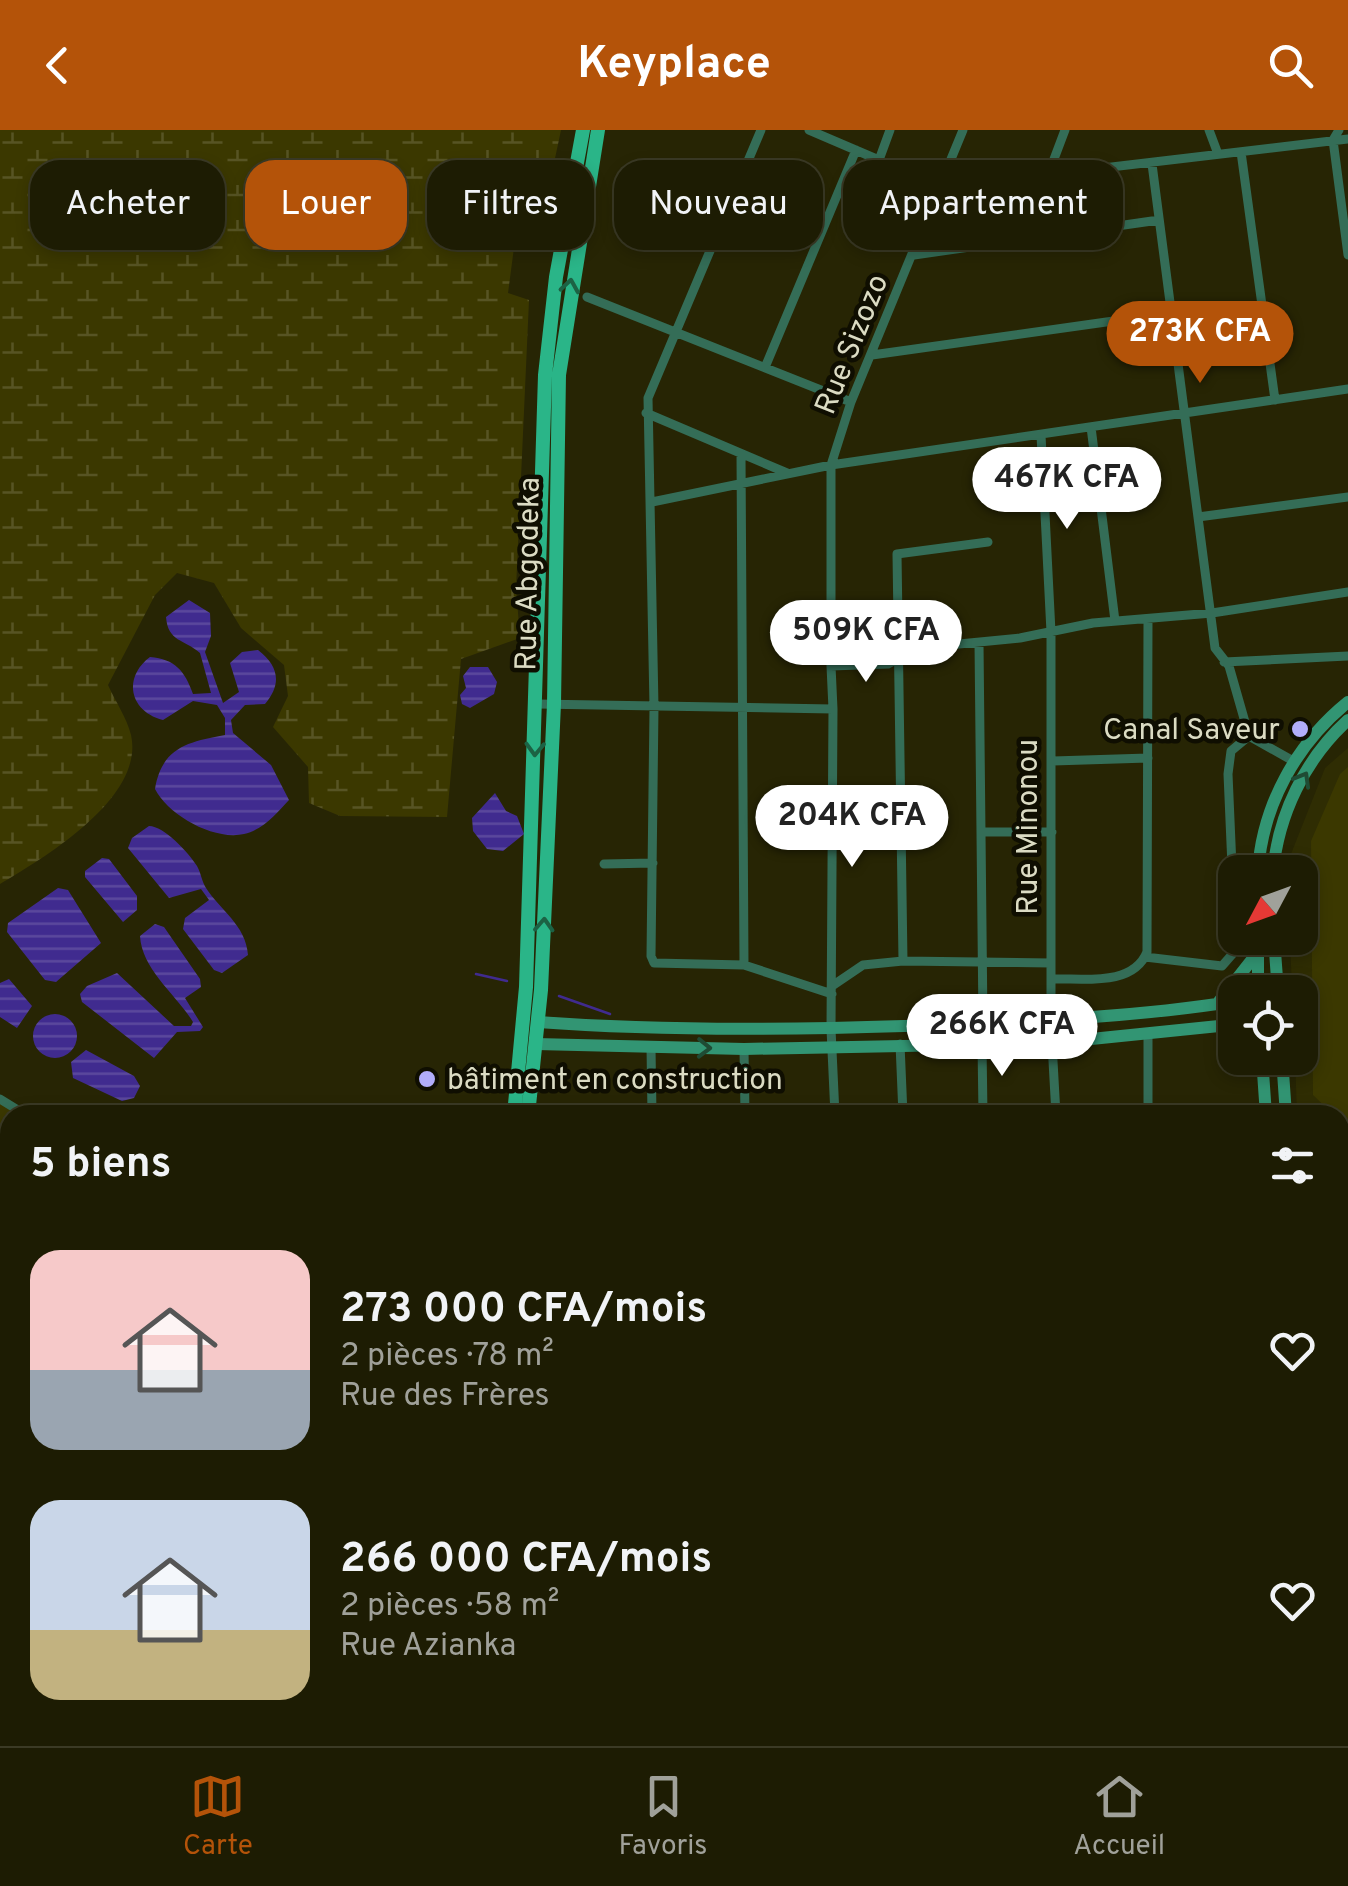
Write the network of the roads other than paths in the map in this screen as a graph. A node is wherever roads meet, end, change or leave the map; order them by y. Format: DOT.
graph roads {
  1 [pos="583,130"];
  2 [pos="598,130"];
  3 [pos="761,130"];
  4 [pos="809,130"];
  5 [pos="890,130"];
  6 [pos="963,130"];
  7 [pos="1064,130"];
  8 [pos="1210,130"];
  9 [pos="1339,130"];
  10 [pos="1348,138"];
  11 [pos="1333,140"];
  12 [pos="856,150"];
  13 [pos="1241,152"];
  14 [pos="1218,154"];
  15 [pos="879,160"];
  16 [pos="952,160"];
  17 [pos="1054,160"];
  18 [pos="1152,164"];
  19 [pos="1123,167"];
  20 [pos="1159,220"];
  21 [pos="916,250"];
  22 [pos="914,255"];
  23 [pos="1348,256"];
  24 [pos="587,297"];
  25 [pos="1170,313"];
  26 [pos="677,330"];
  27 [pos="872,355"];
  28 [pos="766,365"];
  29 [pos="1348,389"];
  30 [pos="1276,400"];
  31 [pos="851,402"];
  32 [pos="646,413"];
  33 [pos="1184,414"];
  34 [pos="1091,427"];
  35 [pos="1041,436"];
  36 [pos="741,454"];
  37 [pos="831,465"];
  38 [pos="789,474"];
  39 [pos="740,486"];
  40 [pos="1348,496"];
  41 [pos="652,502"];
  42 [pos="1198,517"];
  43 [pos="988,542"];
  44 [pos="1348,592"];
  45 [pos="1212,613"];
  46 [pos="1148,619"];
  47 [pos="1115,621"];
  48 [pos="1051,632"];
  49 [pos="979,643"];
  50 [pos="1348,656"];
  51 [pos="902,658"];
  52 [pos="1227,664"];
  53 [pos="832,666"];
  54 [pos="1348,702"];
  55 [pos="537,704"];
  56 [pos="554,704"];
  57 [pos="654,707"];
  58 [pos="744,708"];
  59 [pos="832,709"];
  60 [pos="1348,720"];
  61 [pos="1249,736"];
  62 [pos="1148,758"];
  63 [pos="1052,762"];
  64 [pos="1294,762"];
  65 [pos="981,832"];
  66 [pos="1052,832"];
  67 [pos="1231,855"];
  68 [pos="1261,855"];
  69 [pos="1275,855"];
  70 [pos="604,864"];
  71 [pos="653,864"];
  72 [pos="1232,955"];
  73 [pos="1145,957"];
  74 [pos="903,961"];
  75 [pos="983,962"];
  76 [pos="1052,963"];
  77 [pos="744,966"];
  78 [pos="1222,966"];
  79 [pos="1232,975"];
  80 [pos="1052,979"];
  81 [pos="832,990"];
  82 [pos="1218,1003"];
  83 [pos="530,1021"];
  84 [pos="1051,1022"];
  85 [pos="983,1023"];
  86 [pos="1218,1026"];
  87 [pos="830,1029"];
  88 [pos="1148,1036"];
  89 [pos="536,1044"];
  90 [pos="900,1044"];
  91 [pos="982,1044"];
  92 [pos="1052,1044"];
  93 [pos="651,1047"];
  94 [pos="831,1047"];
  95 [pos="744,1049"];
  96 [pos="1263,1075"];
  97 [pos="1283,1075"];
  98 [pos="516,1105"];
  99 [pos="529,1105"];
  100 [pos="652,1105"];
  101 [pos="744,1105"];
  102 [pos="834,1105"];
  103 [pos="903,1105"];
  104 [pos="983,1105"];
  105 [pos="1055,1105"];
  106 [pos="1148,1105"];
  107 [pos="1265,1105"];
  108 [pos="1285,1105"];
  1 -- 55 [label="main road, Rue Abgodeka"];
  56 -- 2 [label="main road, Rue Abgodeka, one-way"];
  3 -- 26 [label="street"];
  4 -- 12 [label="street"];
  5 -- 15 [label="street"];
  6 -- 16 [label="street, Rue Sizozo"];
  7 -- 17 [label="street"];
  8 -- 14 [label="street"];
  9 -- 11 [label="street"];
  10 -- 11 [label="street"];
  11 -- 13 [label="street"];
  11 -- 23 [label="street"];
  12 -- 15 [label="street"];
  12 -- 28 [label="street"];
  13 -- 14 [label="street"];
  13 -- 30 [label="street"];
  14 -- 18 [label="street"];
  18 -- 19 [label="street"];
  18 -- 20 [label="street"];
  20 -- 22 [label="street"];
  20 -- 25 [label="street"];
  21 -- 22 [label="street, Rue Sizozo"];
  22 -- 27 [label="street, Rue Sizozo"];
  24 -- 26 [label="street"];
  25 -- 27 [label="street"];
  25 -- 33 [label="street"];
  26 -- 28 [label="street"];
  26 -- 32 [label="street"];
  27 -- 31 [label="street, Rue Sizozo"];
  28 -- 31 [label="street"];
  29 -- 30 [label="street"];
  30 -- 33 [label="street"];
  31 -- 37 [label="street, Rue Sizozo"];
  32 -- 36 [label="street"];
  32 -- 41 [label="street"];
  33 -- 34 [label="street"];
  33 -- 42 [label="street"];
  34 -- 35 [label="street"];
  34 -- 47 [label="street"];
  35 -- 37 [label="street"];
  35 -- 48 [label="street, Rue Minonou"];
  36 -- 38 [label="street"];
  36 -- 39 [label="street"];
  37 -- 38 [label="street"];
  37 -- 53 [label="street, Rue Sizozo"];
  38 -- 39 [label="street"];
  39 -- 41 [label="street"];
  39 -- 58 [label="street"];
  40 -- 42 [label="street"];
  41 -- 57 [label="street"];
  42 -- 45 [label="street"];
  43 -- 51 [label="street"];
  44 -- 45 [label="street"];
  45 -- 46 [label="street"];
  45 -- 52 [label="street"];
  46 -- 47 [label="street"];
  46 -- 62 [label="street"];
  47 -- 48 [label="street"];
  48 -- 49 [label="street"];
  48 -- 63 [label="street, Rue Minonou"];
  49 -- 51 [label="street"];
  49 -- 65 [label="street"];
  50 -- 52 [label="street"];
  51 -- 53 [label="street"];
  51 -- 74 [label="street"];
  52 -- 61 [label="street"];
  53 -- 59 [label="street, Rue Sizozo"];
  54 -- 64 [label="main road"];
  55 -- 56 [label="street"];
  55 -- 83 [label="main road, Rue Abgodeka, one-way"];
  56 -- 57 [label="street"];
  83 -- 56 [label="main road, Rue Abgodeka, one-way"];
  57 -- 58 [label="street"];
  57 -- 71 [label="street"];
  58 -- 59 [label="street"];
  58 -- 77 [label="street"];
  59 -- 81 [label="street, Rue Sizozo"];
  69 -- 60 [label="main road, one-way"];
  61 -- 64 [label="street"];
  61 -- 67 [label="street"];
  62 -- 63 [label="street"];
  62 -- 73 [label="street"];
  63 -- 66 [label="street, Rue Minonou"];
  64 -- 68 [label="main road"];
  65 -- 66 [label="street"];
  65 -- 75 [label="street"];
  66 -- 76 [label="street, Rue Minonou"];
  70 -- 71 [label="street"];
  71 -- 77 [label="street"];
  72 -- 78 [label="street"];
  73 -- 78 [label="street"];
  73 -- 80 [label="street"];
  74 -- 75 [label="street"];
  74 -- 81 [label="street"];
  75 -- 76 [label="street"];
  75 -- 85 [label="street"];
  76 -- 80 [label="street, Rue Minonou"];
  77 -- 81 [label="street"];
  78 -- 79 [label="street"];
  80 -- 84 [label="street, Rue Minonou"];
  81 -- 87 [label="street, Rue Sizozo"];
  82 -- 84 [label="main road"];
  83 -- 87 [label="main road"];
  83 -- 89 [label="main road"];
  83 -- 98 [label="main road"];
  84 -- 85 [label="main road"];
  85 -- 87 [label="main road"];
  86 -- 88 [label="main road"];
  87 -- 94 [label="street, Rue Sizozo"];
  88 -- 92 [label="main road"];
  88 -- 106 [label="street"];
  89 -- 93 [label="main road"];
  89 -- 99 [label="main road"];
  90 -- 91 [label="main road"];
  90 -- 94 [label="main road"];
  90 -- 103 [label="street"];
  91 -- 92 [label="main road"];
  91 -- 104 [label="street"];
  92 -- 105 [label="street"];
  93 -- 95 [label="main road, one-way"];
  93 -- 100 [label="street"];
  94 -- 95 [label="main road"];
  94 -- 102 [label="street, Rue Sizozo"];
  95 -- 101 [label="street"];
  96 -- 107 [label="main road"];
  97 -- 108 [label="main road"];
}
